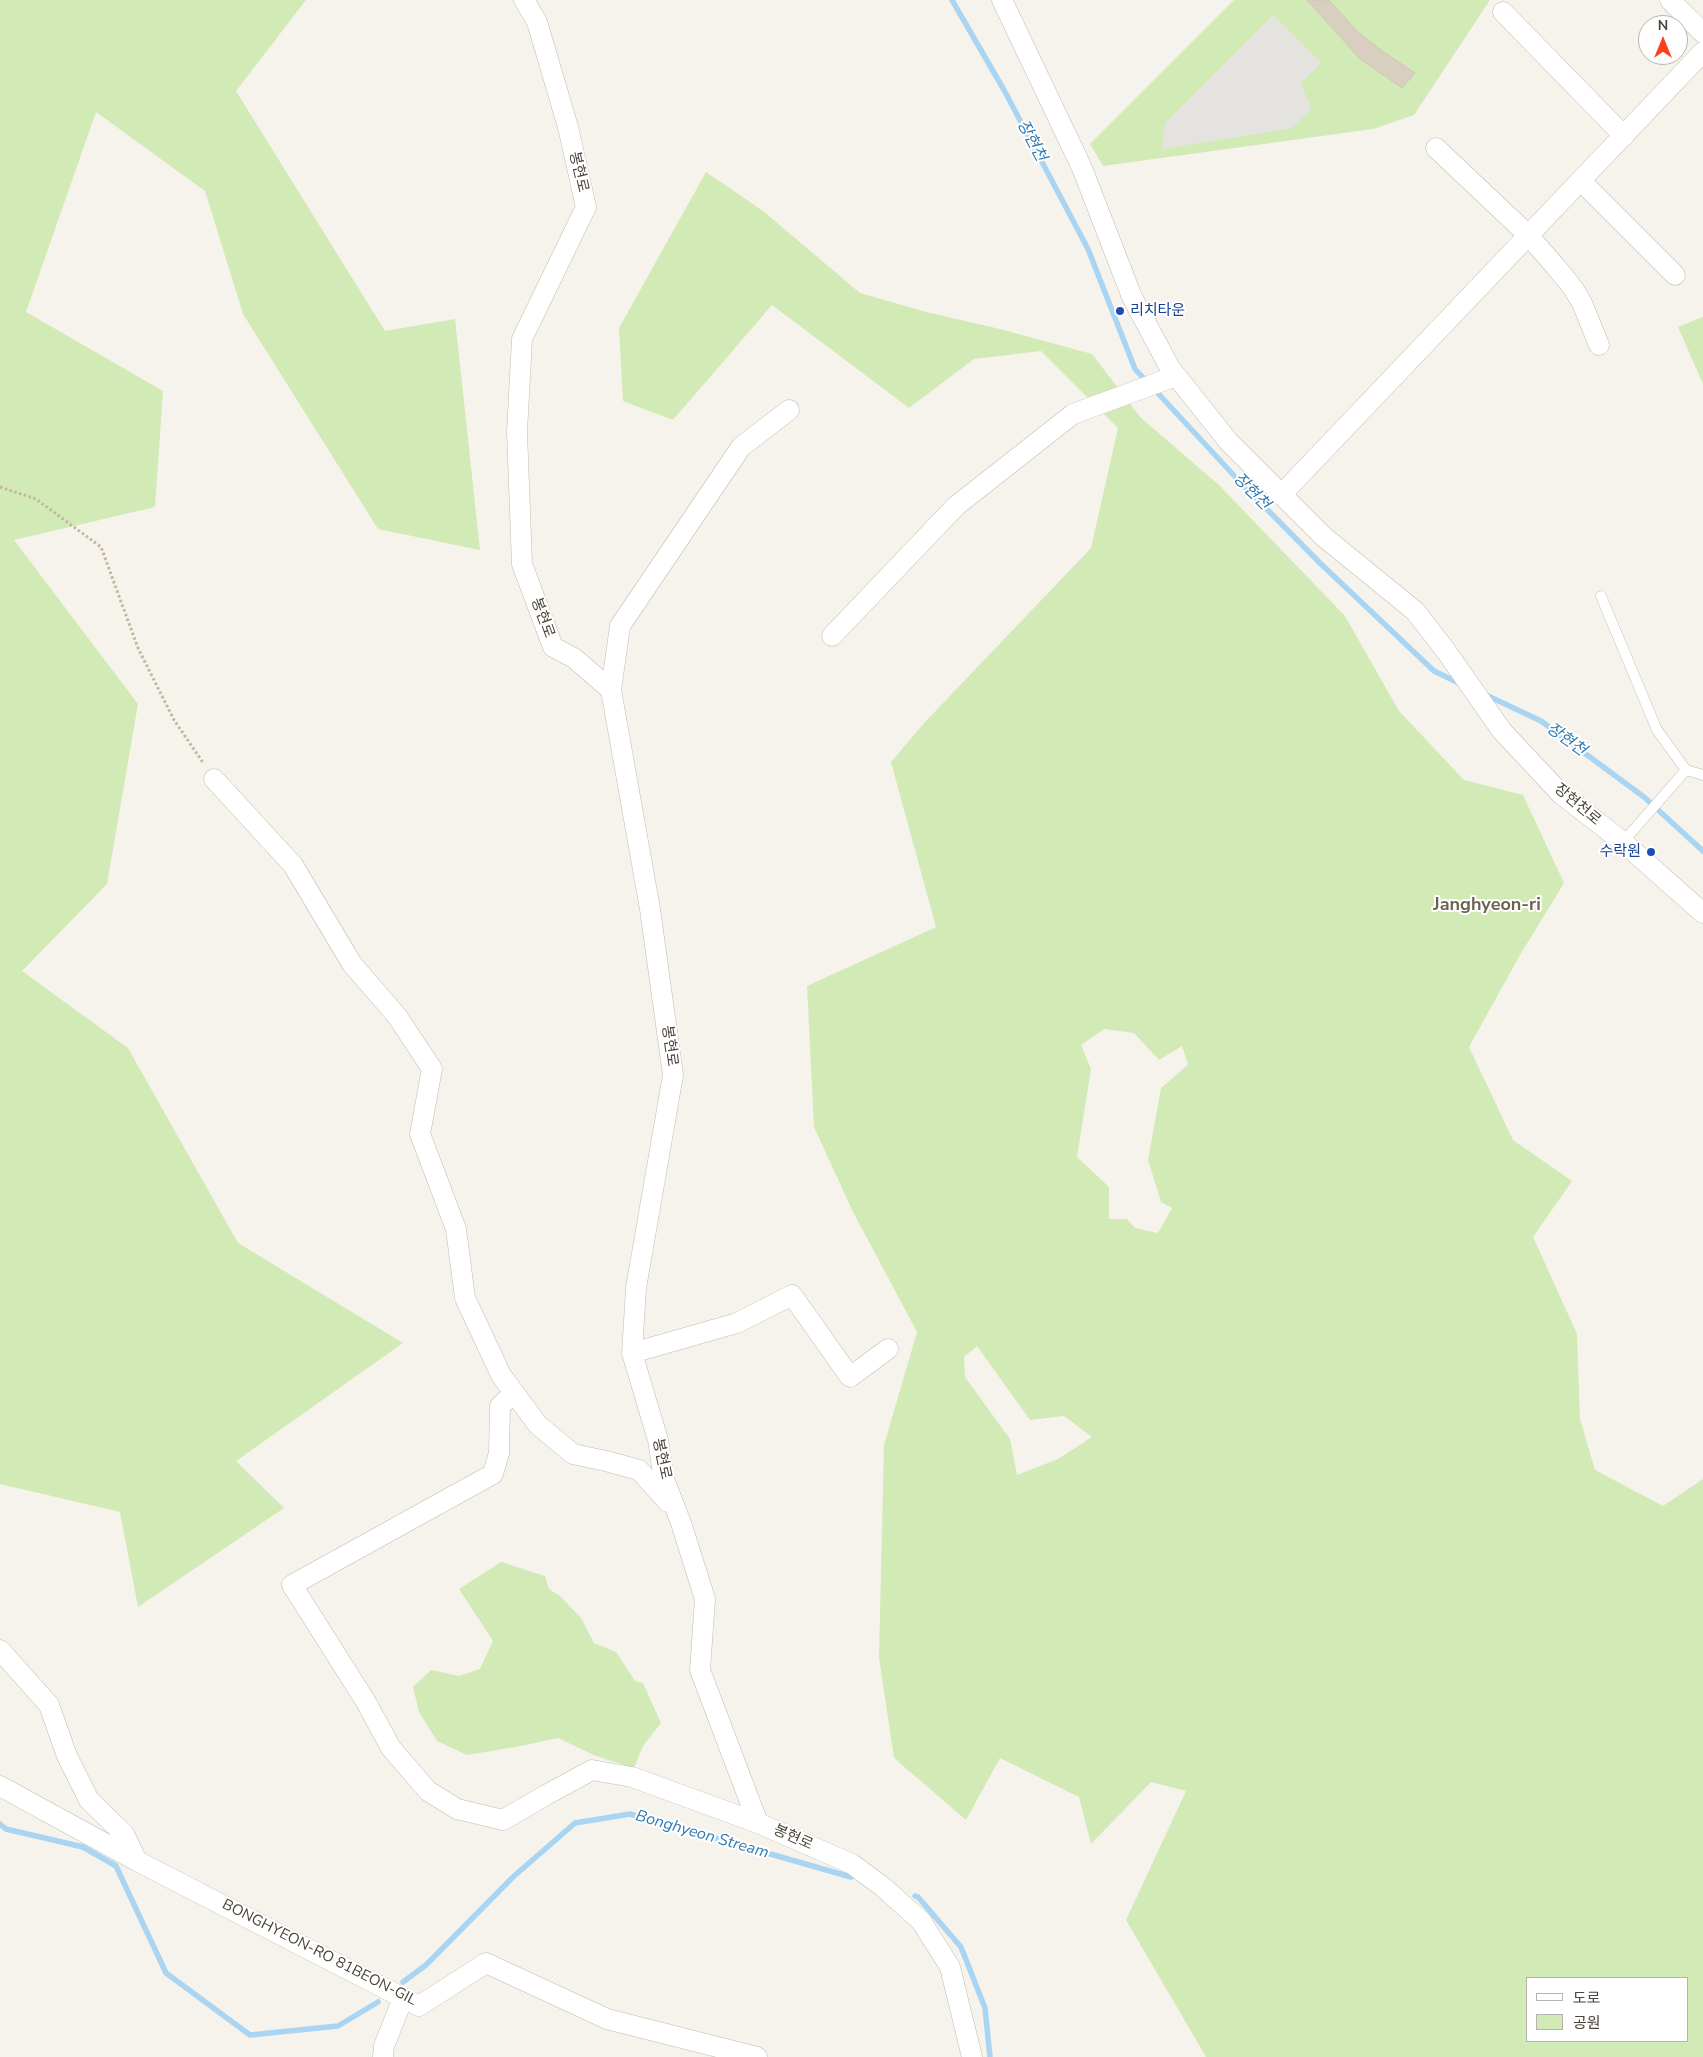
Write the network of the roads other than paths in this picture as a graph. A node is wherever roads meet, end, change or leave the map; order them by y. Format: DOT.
graph roads {
  1 [pos="524,0"];
  2 [pos="1002,0"];
  3 [pos="1670,0"];
  4 [pos="1503,12"];
  5 [pos="1703,33"];
  6 [pos="1703,52"];
  7 [pos="1624,136"];
  8 [pos="1436,148"];
  9 [pos="1581,181"];
  10 [pos="1528,235"];
  11 [pos="1675,275"];
  12 [pos="1599,345"];
  13 [pos="1169,378"];
  14 [pos="789,410"];
  15 [pos="1281,495"];
  16 [pos="1600,596"];
  17 [pos="832,636"];
  18 [pos="611,690"];
  19 [pos="1686,770"];
  20 [pos="1703,775"];
  21 [pos="214,779"];
  22 [pos="1623,842"];
  23 [pos="1703,913"];
  24 [pos="888,1349"];
  25 [pos="632,1353"];
  26 [pos="514,1393"];
  27 [pos="676,1509"];
  28 [pos="0,1650"];
  29 [pos="0,1786"];
  30 [pos="758,1823"];
  31 [pos="137,1861"];
  32 [pos="403,1998"];
  33 [pos="383,2057"];
  34 [pos="757,2057"];
  35 [pos="972,2057"];
  1 -- 18 [label="street, 봉현로"];
  2 -- 13 [label="street, 장현천로"];
  3 -- 5 [label="street"];
  4 -- 7 [label="street"];
  6 -- 7 [label="street"];
  7 -- 9 [label="street"];
  8 -- 10 [label="street"];
  9 -- 10 [label="street"];
  9 -- 11 [label="street"];
  10 -- 12 [label="street"];
  10 -- 15 [label="street"];
  13 -- 15 [label="street, 장현천로"];
  13 -- 17 [label="street"];
  14 -- 18 [label="street"];
  15 -- 22 [label="street, 장현천로"];
  16 -- 19 [label="lane"];
  18 -- 25 [label="street, 봉현로"];
  19 -- 20 [label="lane"];
  19 -- 22 [label="lane"];
  21 -- 26 [label="street"];
  22 -- 23 [label="street, 장현천로"];
  24 -- 25 [label="street"];
  25 -- 27 [label="street, 봉현로"];
  26 -- 27 [label="street"];
  26 -- 30 [label="street"];
  27 -- 30 [label="street, 봉현로"];
  28 -- 31 [label="street"];
  29 -- 31 [label="street, BONGHYEON-RO 81BEON-GIL"];
  30 -- 35 [label="street, 봉현로"];
  31 -- 32 [label="street, BONGHYEON-RO 81BEON-GIL"];
  32 -- 33 [label="street"];
  32 -- 34 [label="street, BONGHYEON-RO 81BEON-GIL"];
}
